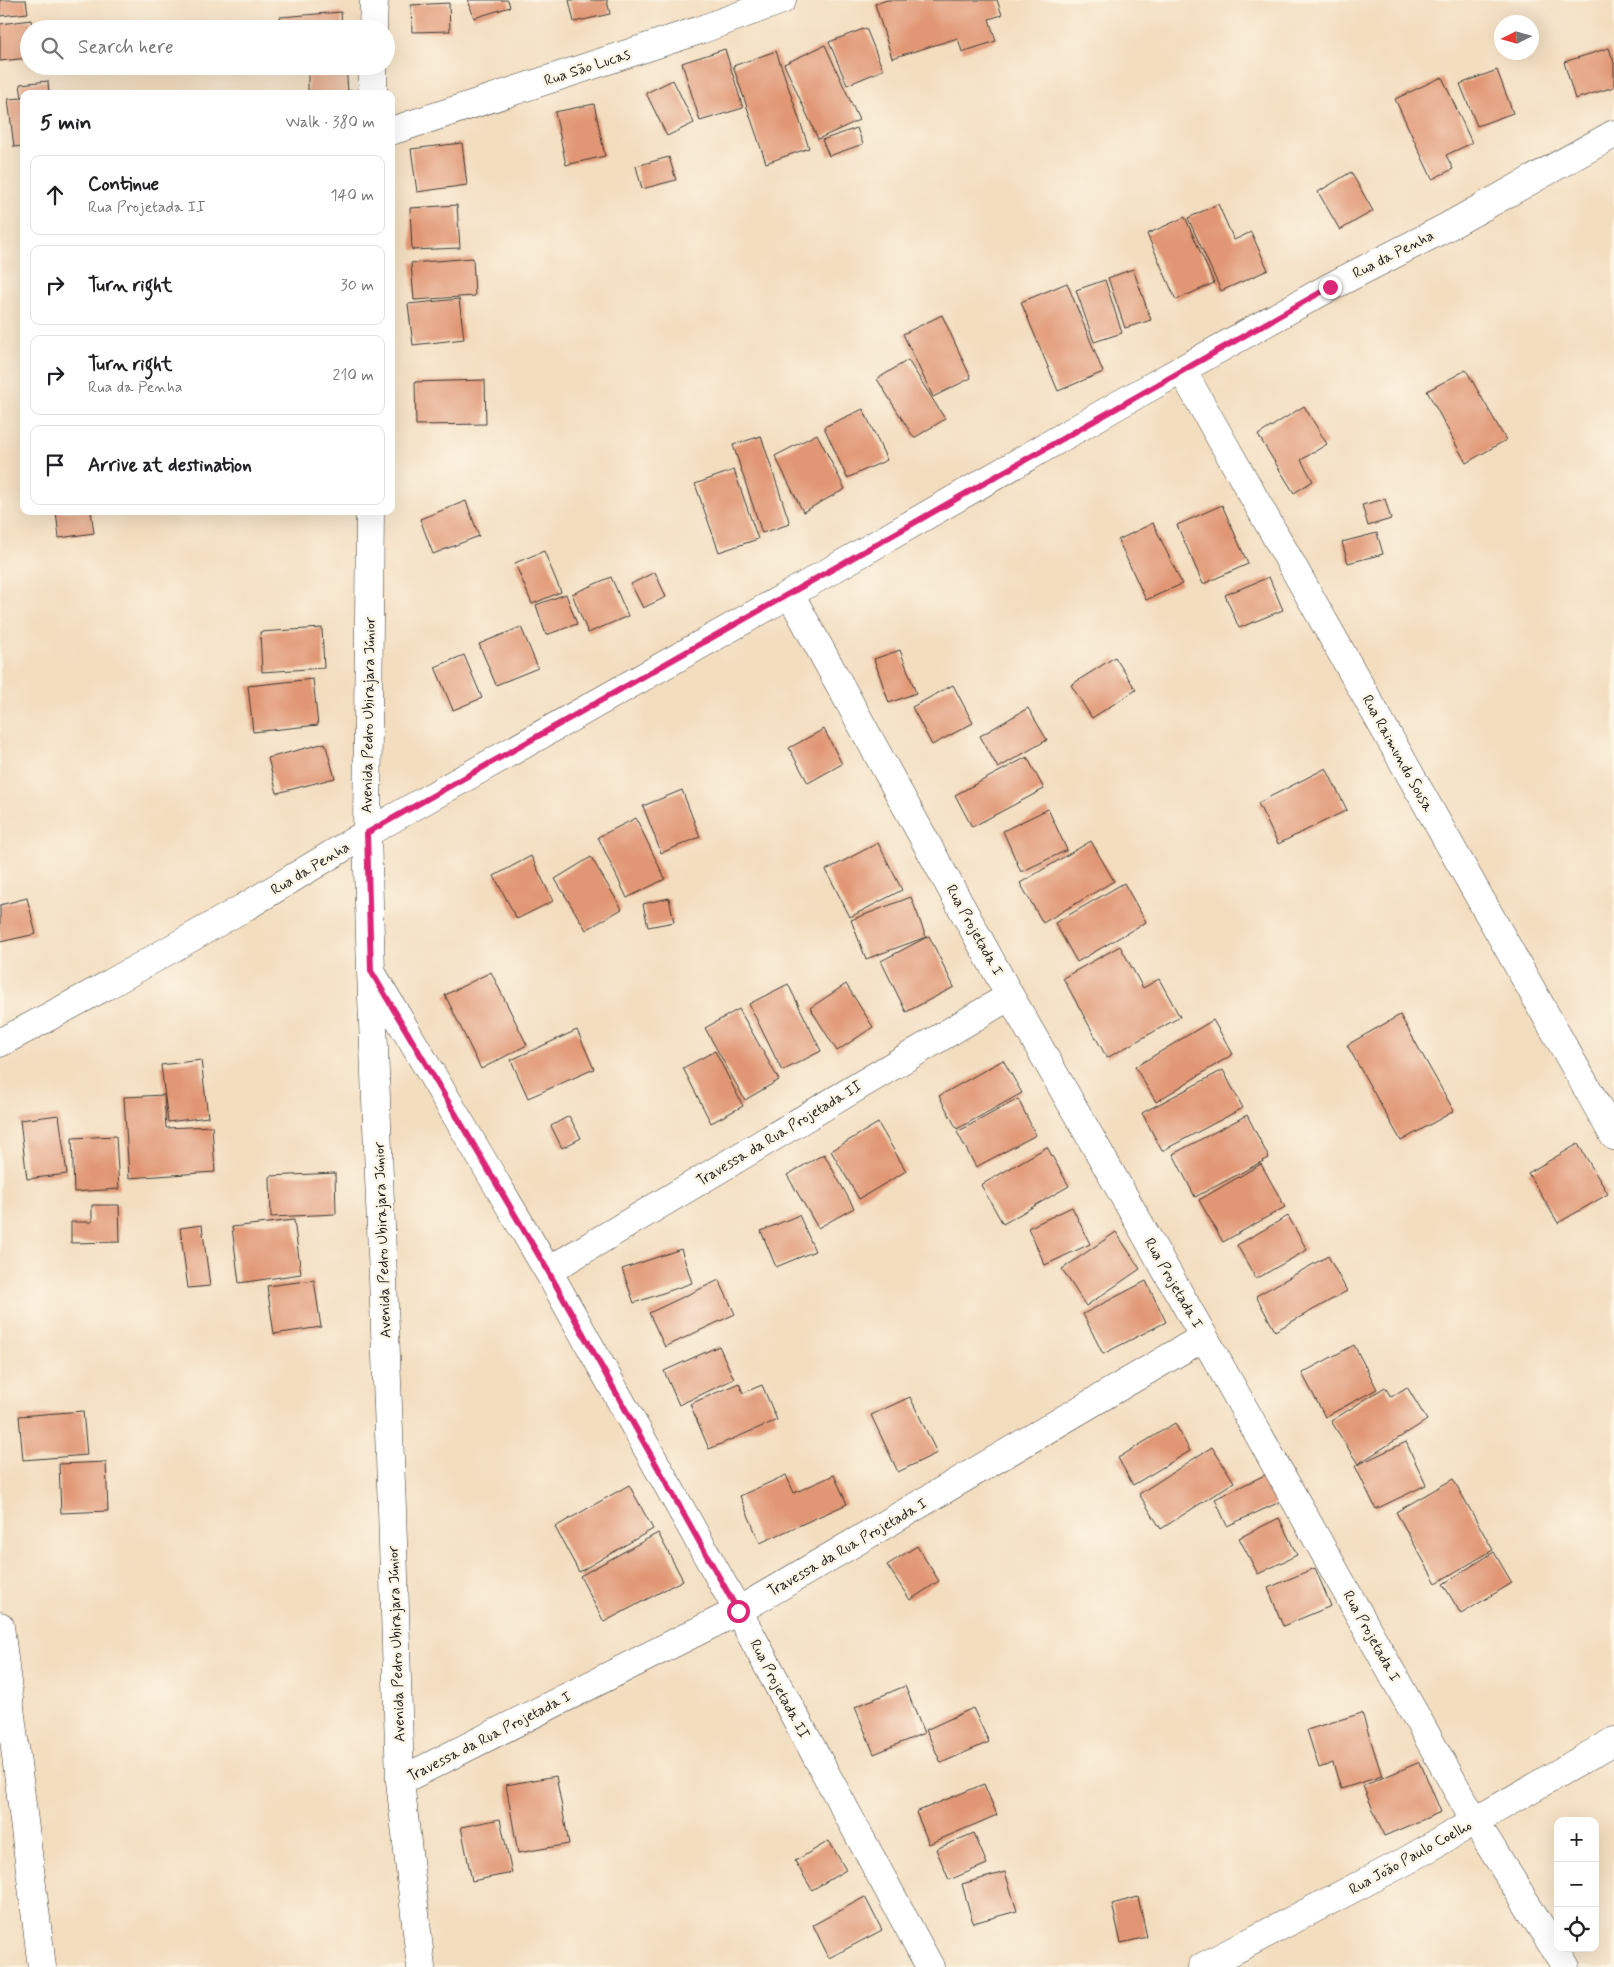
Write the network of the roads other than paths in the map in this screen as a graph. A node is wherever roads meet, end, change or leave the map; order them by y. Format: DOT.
graph roads {
  1 [pos="374,0"];
  2 [pos="782,0"];
  3 [pos="373,20"];
  4 [pos="373,75"];
  5 [pos="373,90"];
  6 [pos="395,130"];
  7 [pos="1614,134"];
  8 [pos="1182,370"];
  9 [pos="370,515"];
  10 [pos="790,594"];
  11 [pos="367,833"];
  12 [pos="371,971"];
  13 [pos="1010,996"];
  14 [pos="0,1043"];
  15 [pos="1614,1136"];
  16 [pos="548,1271"];
  17 [pos="1204,1337"];
  18 [pos="738,1611"];
  19 [pos="0,1626"];
  20 [pos="1614,1741"];
  21 [pos="400,1781"];
  22 [pos="1474,1820"];
  23 [pos="42,1967"];
  24 [pos="421,1967"];
  25 [pos="930,1967"];
  26 [pos="1202,1967"];
  27 [pos="1566,1967"];
  1 -- 3 [label="street"];
  2 -- 6 [label="street, Rua São Lucas"];
  4 -- 5 [label="street"];
  7 -- 8 [label="street, Rua da Penha"];
  8 -- 10 [label="street, Rua da Penha"];
  8 -- 15 [label="street, Rua Raimundo Sousa"];
  9 -- 11 [label="street, Avenida Pedro Ubirajara Júnior"];
  10 -- 11 [label="street, Rua da Penha"];
  10 -- 13 [label="street, Rua Projetada I"];
  11 -- 12 [label="street, Avenida Pedro Ubirajara Júnior"];
  11 -- 14 [label="street, Rua da Penha"];
  12 -- 16 [label="street, Rua Projetada II"];
  12 -- 21 [label="street, Avenida Pedro Ubirajara Júnior"];
  13 -- 16 [label="street, Travessa da Rua Projetada II"];
  13 -- 17 [label="street, Rua Projetada I"];
  16 -- 18 [label="street, Rua Projetada II"];
  17 -- 18 [label="street, Travessa da Rua Projetada I"];
  17 -- 22 [label="street, Rua Projetada I"];
  18 -- 21 [label="street, Travessa da Rua Projetada I"];
  18 -- 25 [label="street, Rua Projetada II"];
  19 -- 23 [label="street"];
  20 -- 22 [label="street, Rua João Paulo Coelho"];
  21 -- 24 [label="street, Avenida Pedro Ubirajara Júnior"];
  22 -- 26 [label="street, Rua João Paulo Coelho"];
  22 -- 27 [label="street, Rua Projetada I"];
}
